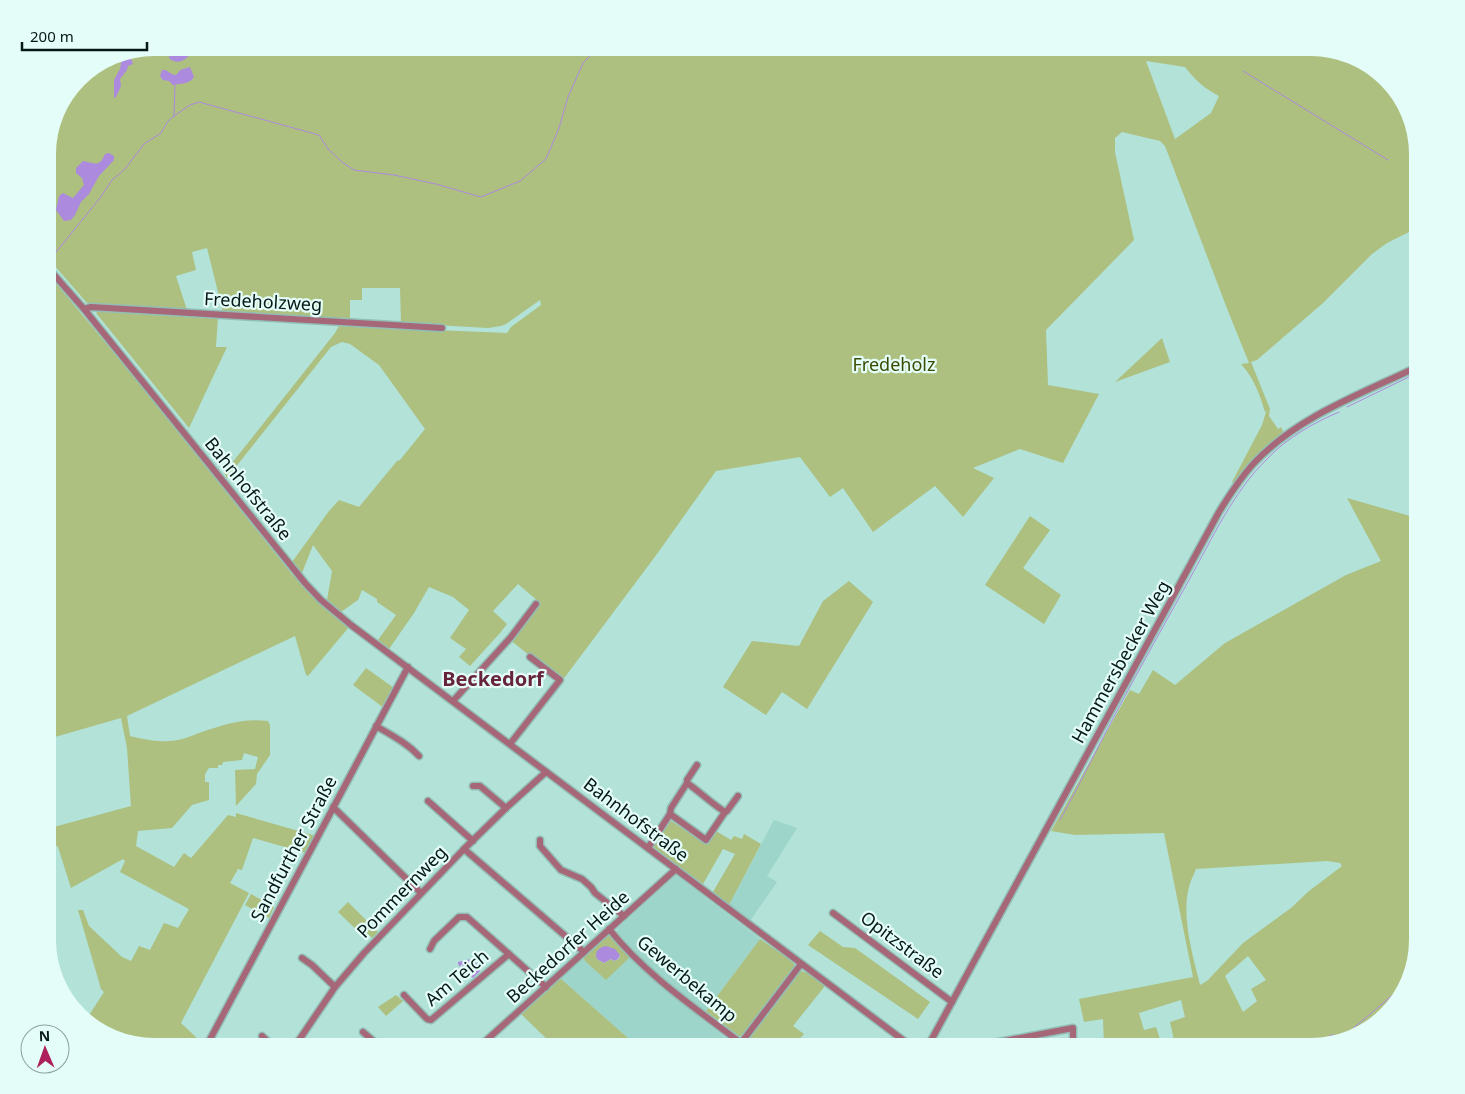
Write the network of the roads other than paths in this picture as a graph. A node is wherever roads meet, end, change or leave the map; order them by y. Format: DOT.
graph roads {
  1 [pos="56,277"];
  2 [pos="84,309"];
  3 [pos="442,328"];
  4 [pos="1409,371"];
  5 [pos="536,604"];
  6 [pos="530,657"];
  7 [pos="408,667"];
  8 [pos="453,701"];
  9 [pos="376,726"];
  10 [pos="510,744"];
  11 [pos="418,756"];
  12 [pos="697,765"];
  13 [pos="546,772"];
  14 [pos="687,783"];
  15 [pos="473,786"];
  16 [pos="738,796"];
  17 [pos="428,800"];
  18 [pos="334,807"];
  19 [pos="506,808"];
  20 [pos="725,812"];
  21 [pos="670,814"];
  22 [pos="540,840"];
  23 [pos="473,841"];
  24 [pos="648,848"];
  25 [pos="464,850"];
  26 [pos="676,869"];
  27 [pos="421,893"];
  28 [pos="833,913"];
  29 [pos="624,916"];
  30 [pos="609,929"];
  31 [pos="430,949"];
  32 [pos="584,952"];
  33 [pos="509,954"];
  34 [pos="302,958"];
  35 [pos="801,964"];
  36 [pos="335,987"];
  37 [pos="546,987"];
  38 [pos="404,995"];
  39 [pos="952,1002"];
  40 [pos="363,1032"];
  41 [pos="212,1038"];
  42 [pos="300,1038"];
  43 [pos="370,1038"];
  44 [pos="489,1038"];
  45 [pos="735,1038"];
  46 [pos="745,1038"];
  47 [pos="900,1038"];
  48 [pos="932,1038"];
  49 [pos="1020,1038"];
  50 [pos="1073,1038"];
  1 -- 2 [label="street, Bahnhofstraße"];
  2 -- 3 [label="street, Fredeholzweg"];
  2 -- 7 [label="street, Bahnhofstraße"];
  4 -- 39 [label="street, Hammersbecker Weg"];
  5 -- 8 [label="street"];
  6 -- 10 [label="street"];
  7 -- 8 [label="street, Bahnhofstraße"];
  7 -- 9 [label="street, Sandfurther Straße"];
  8 -- 10 [label="street, Bahnhofstraße"];
  9 -- 11 [label="street"];
  9 -- 18 [label="street, Sandfurther Straße"];
  10 -- 13 [label="street, Bahnhofstraße"];
  12 -- 14 [label="street"];
  13 -- 19 [label="street, Pommernweg"];
  13 -- 24 [label="street, Bahnhofstraße"];
  14 -- 20 [label="street"];
  14 -- 21 [label="street"];
  15 -- 19 [label="street"];
  16 -- 20 [label="street"];
  17 -- 23 [label="street"];
  18 -- 27 [label="street"];
  18 -- 41 [label="street, Sandfurther Straße"];
  19 -- 23 [label="street, Pommernweg"];
  20 -- 21 [label="street"];
  21 -- 24 [label="street"];
  22 -- 29 [label="street"];
  23 -- 25 [label="street, Pommernweg"];
  24 -- 26 [label="street, Bahnhofstraße"];
  25 -- 27 [label="street, Pommernweg"];
  25 -- 32 [label="street"];
  26 -- 29 [label="street, Beckedorfer Heide"];
  26 -- 35 [label="street, Bahnhofstraße"];
  27 -- 36 [label="street, Pommernweg"];
  28 -- 39 [label="street, Opitzstraße"];
  29 -- 30 [label="street, Beckedorfer Heide"];
  30 -- 32 [label="street, Beckedorfer Heide"];
  30 -- 45 [label="street, Gewerbekamp"];
  31 -- 33 [label="street, Am Teich"];
  32 -- 37 [label="street, Beckedorfer Heide"];
  33 -- 37 [label="street, Am Teich"];
  33 -- 38 [label="street, Am Teich"];
  34 -- 36 [label="street"];
  35 -- 46 [label="street, Gewerbekamp"];
  35 -- 47 [label="street, Bahnhofstraße"];
  36 -- 42 [label="street, Pommernweg"];
  37 -- 44 [label="street, Beckedorfer Heide"];
  39 -- 48 [label="street, Hammersbecker Weg"];
  40 -- 43 [label="street"];
  49 -- 50 [label="street"];
}
